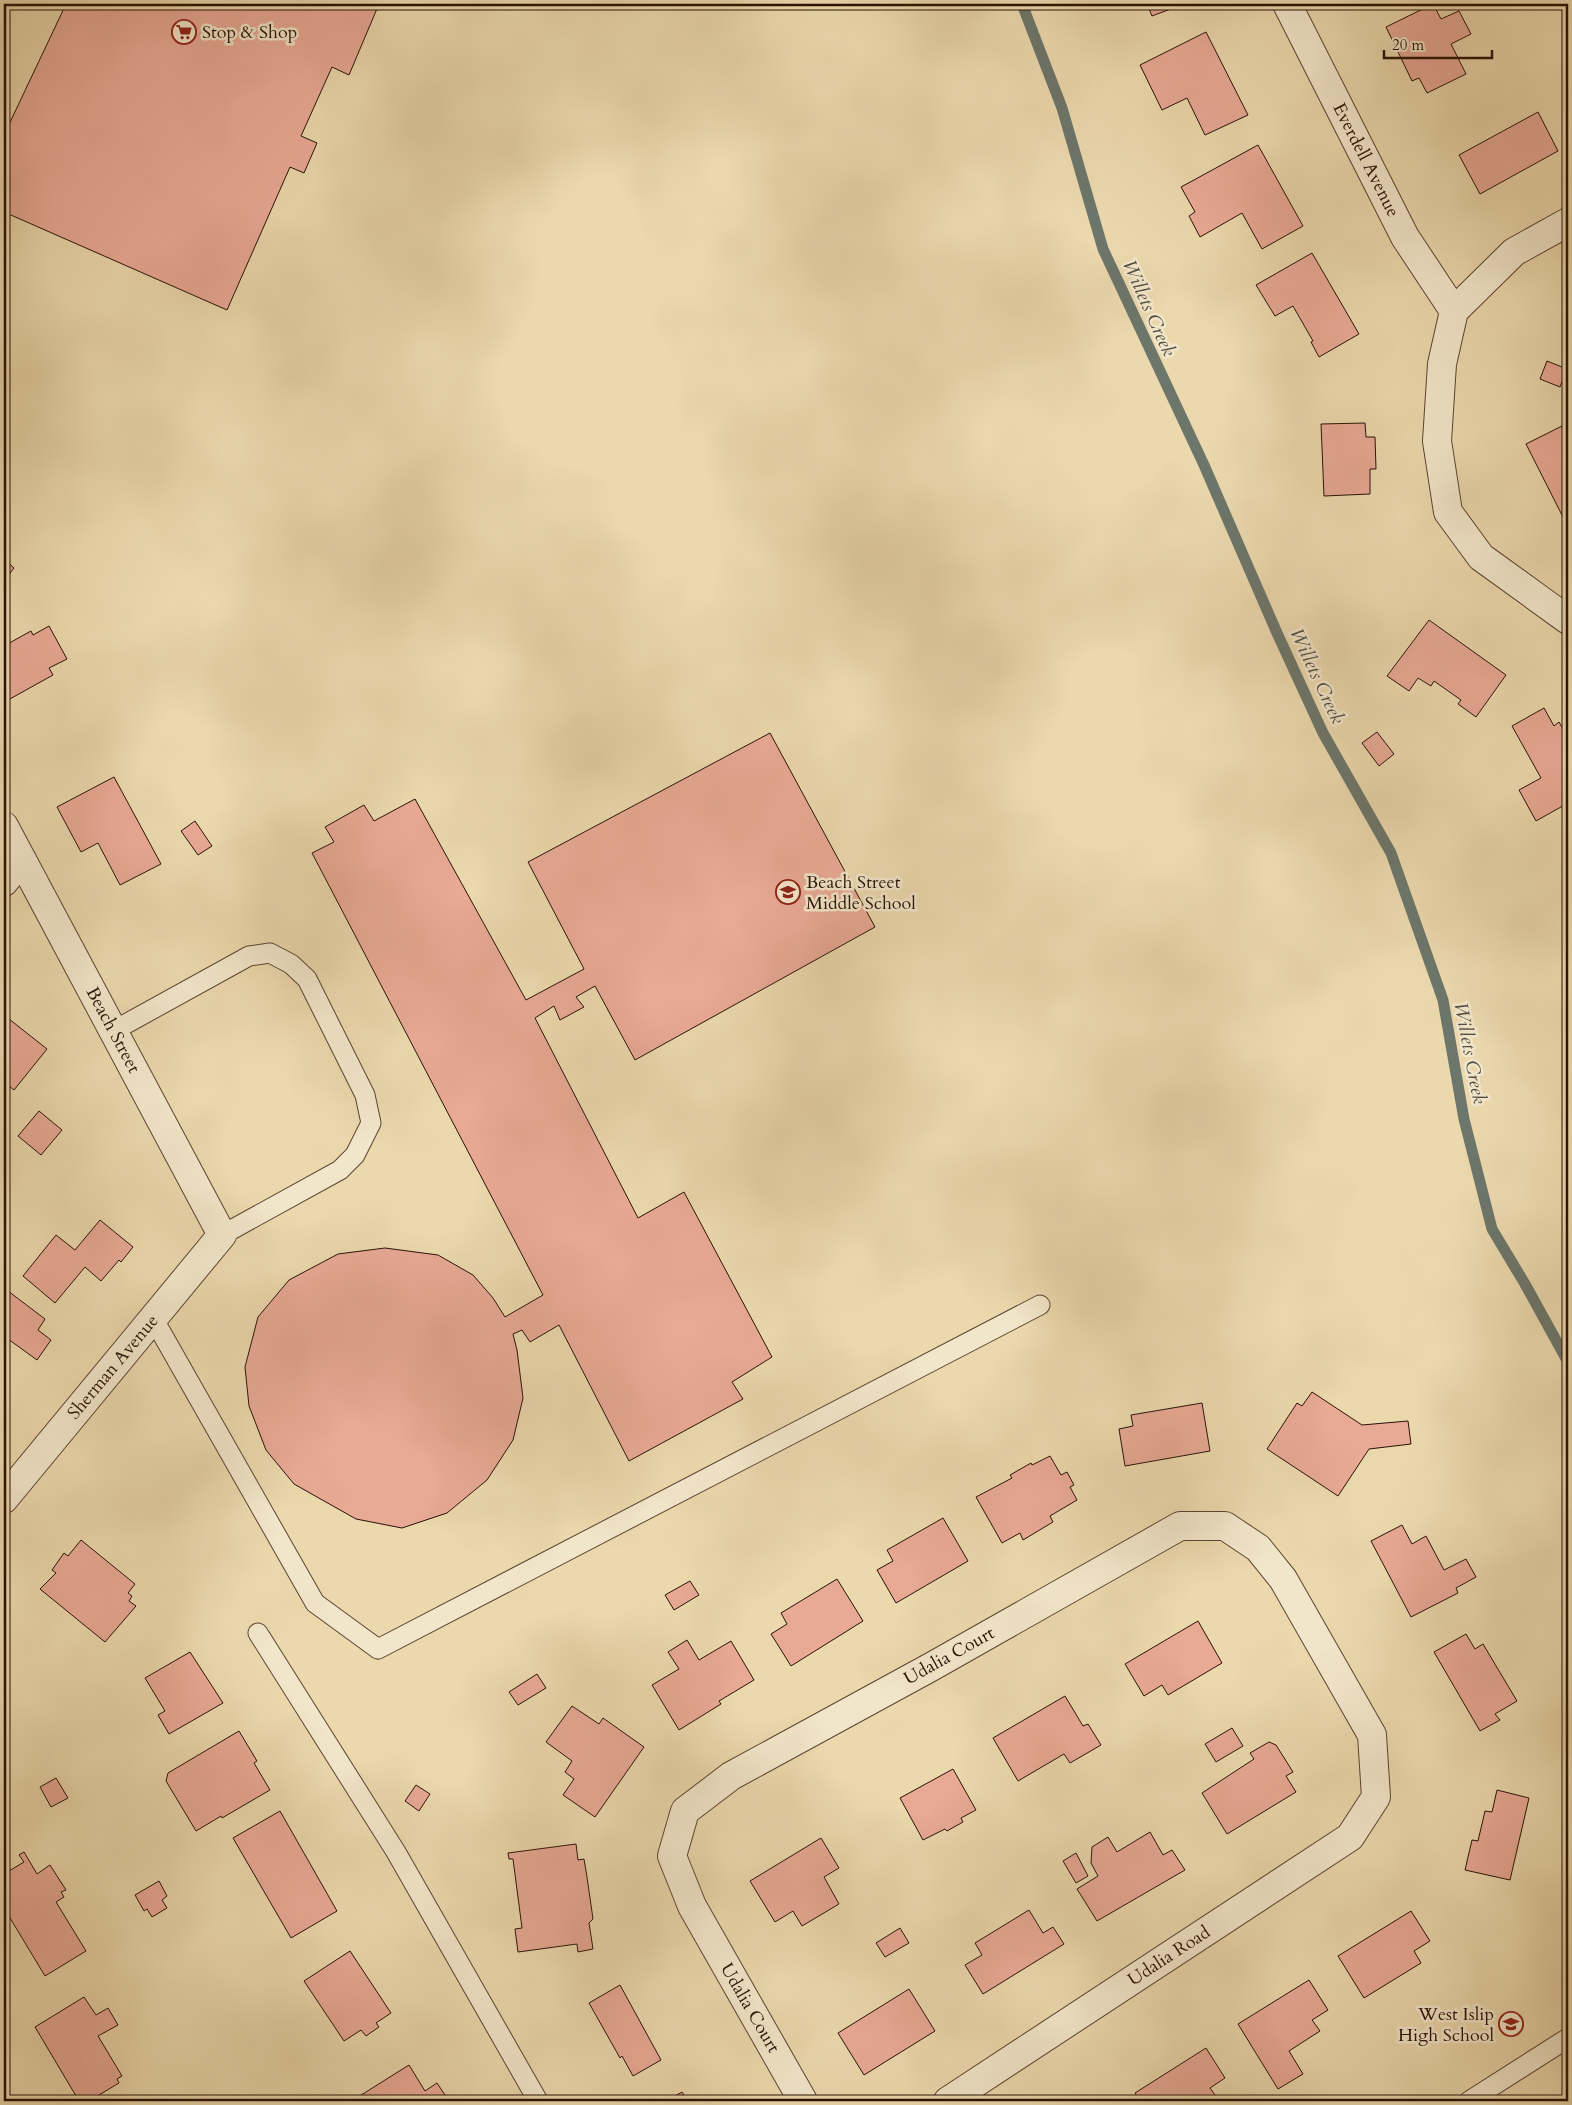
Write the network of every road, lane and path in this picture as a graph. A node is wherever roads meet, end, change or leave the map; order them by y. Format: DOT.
graph roads {
  1 [pos="1287,4"];
  2 [pos="1568,222"];
  3 [pos="1454,311"];
  4 [pos="1568,620"];
  5 [pos="4,826"];
  6 [pos="22,860"];
  7 [pos="4,882"];
  8 [pos="113,1031"];
  9 [pos="222,1235"];
  10 [pos="1040,1304"];
  11 [pos="153,1318"];
  12 [pos="4,1498"];
  13 [pos="258,1633"];
  14 [pos="1376,1797"];
  15 [pos="1568,2038"];
  16 [pos="538,2101"];
  17 [pos="803,2101"];
  18 [pos="948,2101"];
  19 [pos="1469,2101"];
  1 -- 3 [label="street, Everdell Avenue"];
  2 -- 3 [label="street"];
  3 -- 4 [label="street"];
  5 -- 6 [label="street, Beach Street"];
  6 -- 7 [label="street"];
  6 -- 8 [label="street, Beach Street"];
  8 -- 9 [label="street, Beach Street"];
  8 -- 9 [label="lane"];
  9 -- 11 [label="street, Sherman Avenue"];
  10 -- 11 [label="lane"];
  11 -- 12 [label="street, Sherman Avenue"];
  13 -- 16 [label="lane"];
  14 -- 17 [label="street, Udalia Court"];
  14 -- 18 [label="street, Udalia Road"];
  15 -- 19 [label="lane"];
}
